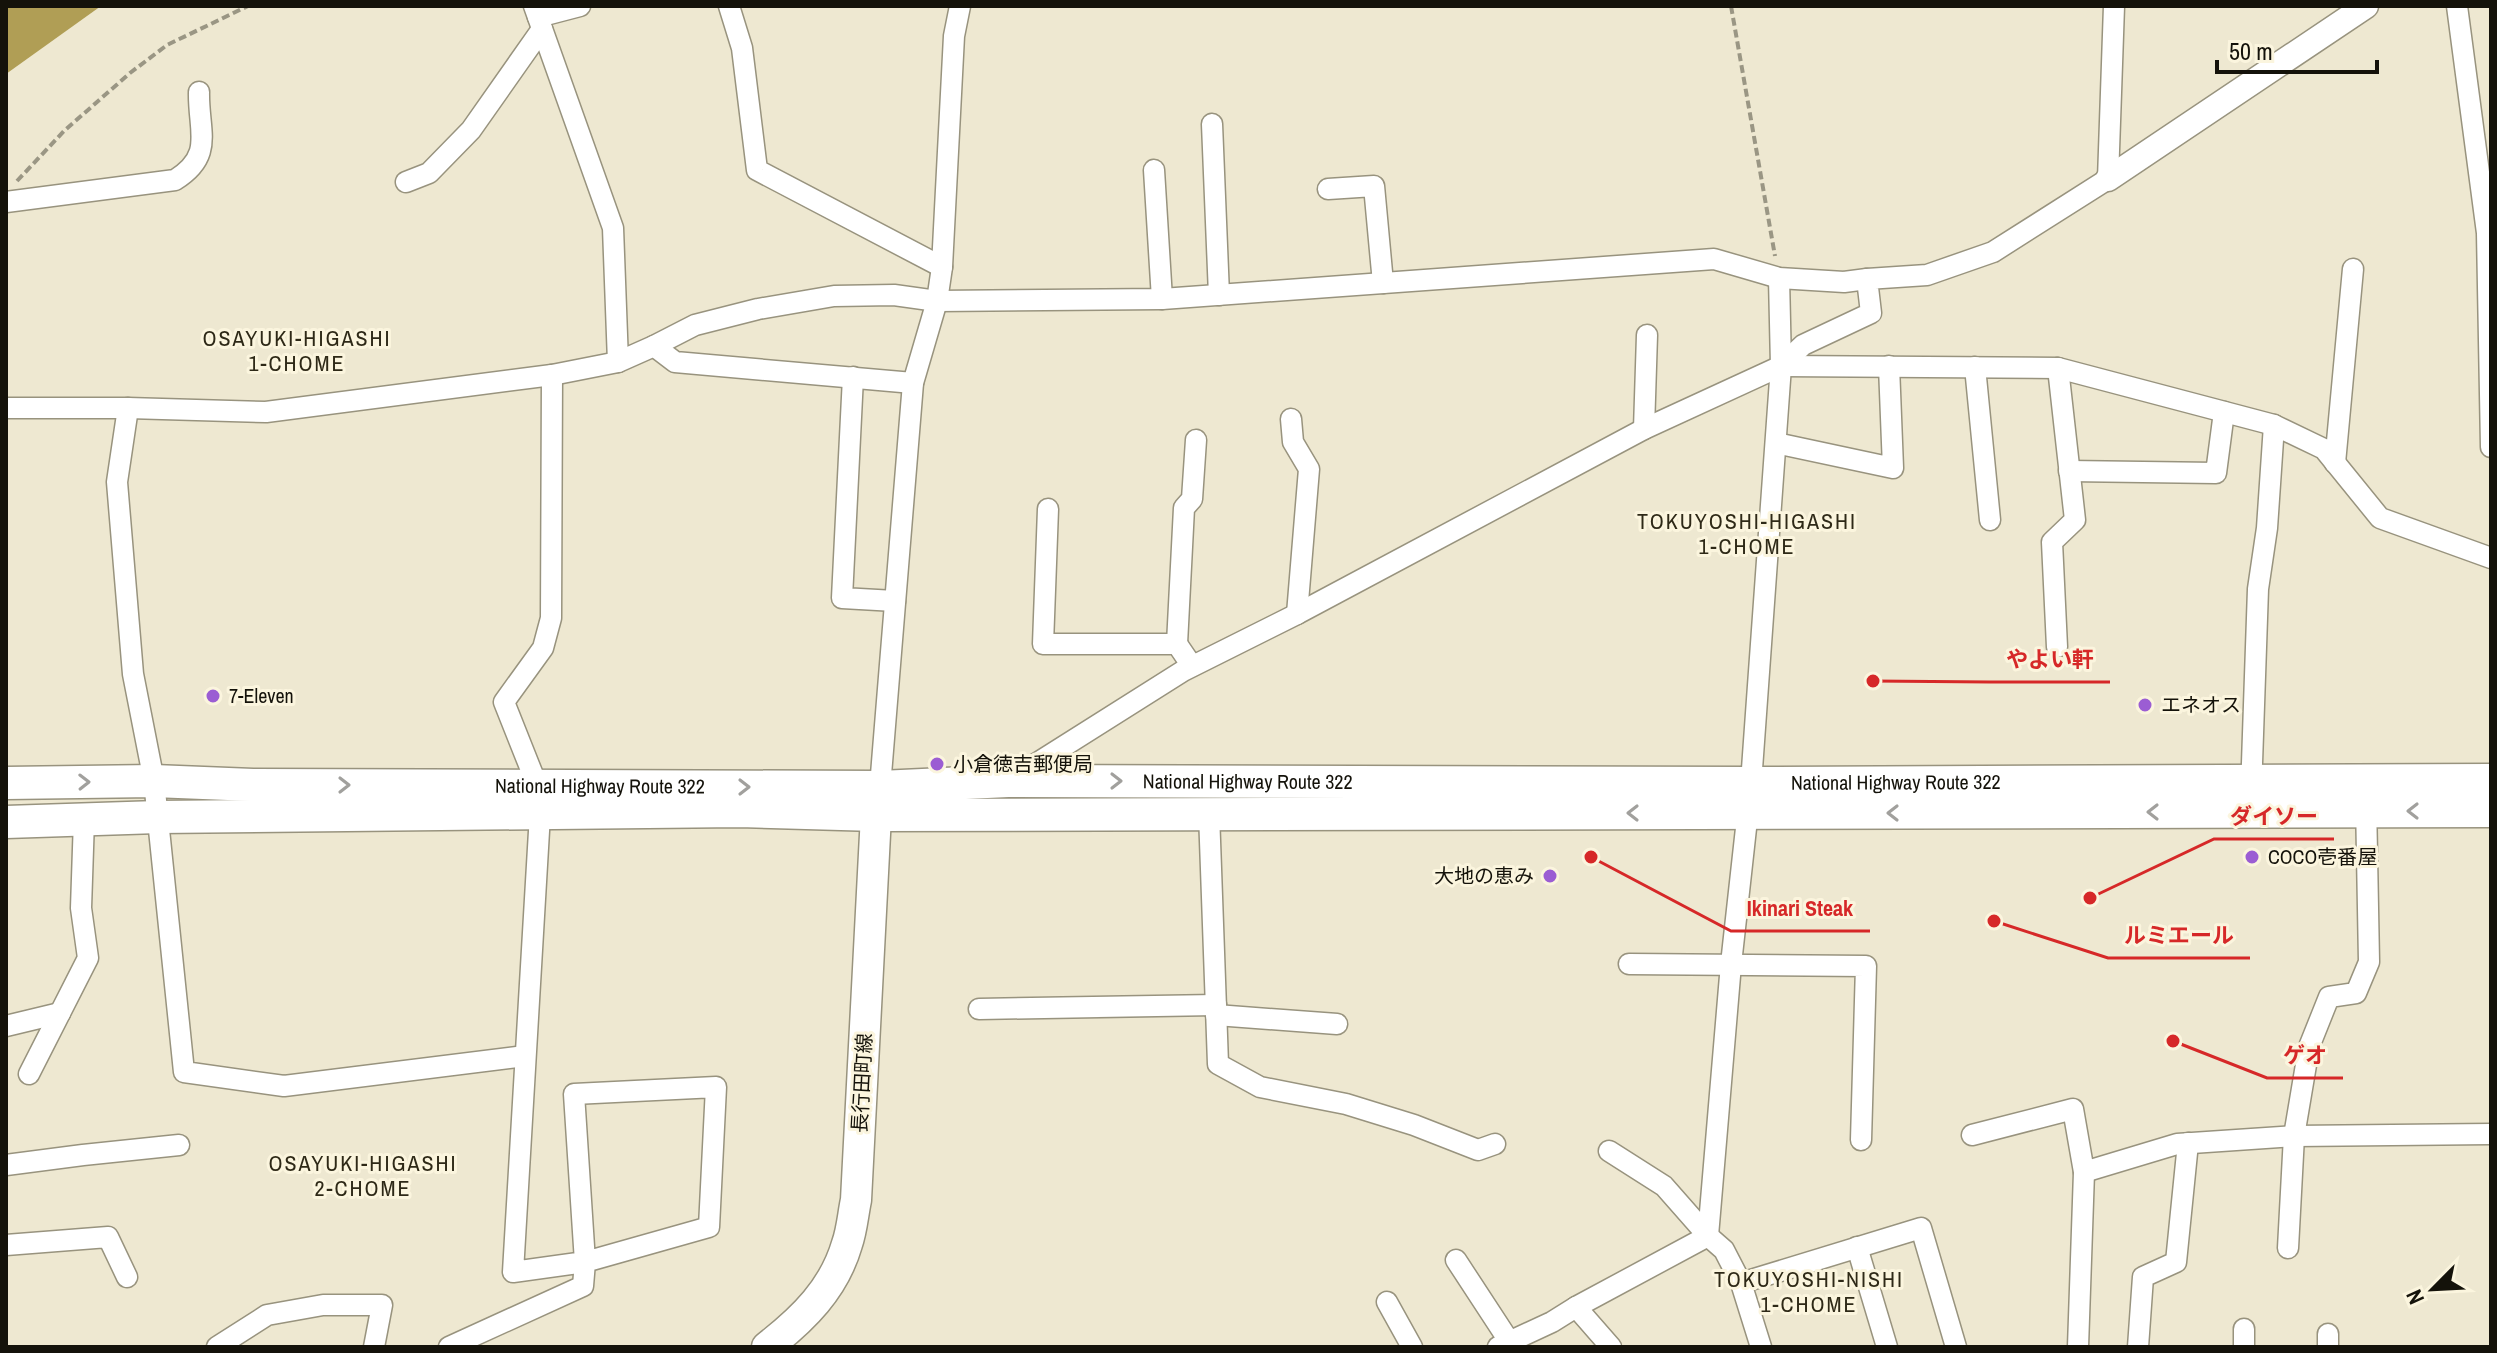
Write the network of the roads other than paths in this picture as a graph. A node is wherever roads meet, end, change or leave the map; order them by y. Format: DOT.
graph roads {
  1 [pos="580,6"];
  2 [pos="729,6"];
  3 [pos="960,6"];
  4 [pos="2114,6"];
  5 [pos="2366,6"];
  6 [pos="2457,6"];
  7 [pos="538,17"];
  8 [pos="199,92"];
  9 [pos="1212,124"];
  10 [pos="1154,170"];
  11 [pos="2108,179"];
  12 [pos="406,182"];
  13 [pos="1328,189"];
  14 [pos="10,193"];
  15 [pos="942,267"];
  16 [pos="2353,269"];
  17 [pos="1779,278"];
  18 [pos="1867,279"];
  19 [pos="1383,283"];
  20 [pos="1219,295"];
  21 [pos="1162,299"];
  22 [pos="937,301"];
  23 [pos="1647,335"];
  24 [pos="654,346"];
  25 [pos="618,362"];
  26 [pos="1781,366"];
  27 [pos="1889,366"];
  28 [pos="1975,367"];
  29 [pos="2058,368"];
  30 [pos="552,375"];
  31 [pos="853,377"];
  32 [pos="913,383"];
  33 [pos="6,408"];
  34 [pos="128,408"];
  35 [pos="2224,412"];
  36 [pos="1291,419"];
  37 [pos="2274,425"];
  38 [pos="1644,429"];
  39 [pos="1196,440"];
  40 [pos="1776,443"];
  41 [pos="2491,447"];
  42 [pos="2335,463"];
  43 [pos="2069,471"];
  44 [pos="1048,509"];
  45 [pos="1990,520"];
  46 [pos="2491,558"];
  47 [pos="895,601"];
  48 [pos="1297,614"];
  49 [pos="1177,644"];
  50 [pos="2057,647"];
  51 [pos="1192,666"];
  52 [pos="2491,780"];
  53 [pos="154,781"];
  54 [pos="1008,781"];
  55 [pos="6,783"];
  56 [pos="2251,796"];
  57 [pos="2367,796"];
  58 [pos="1748,799"];
  59 [pos="538,800"];
  60 [pos="878,801"];
  61 [pos="2491,811"];
  62 [pos="1209,813"];
  63 [pos="158,817"];
  64 [pos="84,819"];
  65 [pos="6,822"];
  66 [pos="1629,964"];
  67 [pos="1731,964"];
  68 [pos="979,1009"];
  69 [pos="1216,1010"];
  70 [pos="60,1013"];
  71 [pos="1337,1024"];
  72 [pos="6,1026"];
  73 [pos="525,1056"];
  74 [pos="29,1074"];
  75 [pos="2491,1134"];
  76 [pos="1972,1135"];
  77 [pos="2294,1136"];
  78 [pos="1861,1140"];
  79 [pos="2188,1143"];
  80 [pos="1495,1144"];
  81 [pos="179,1145"];
  82 [pos="1609,1151"];
  83 [pos="6,1165"];
  84 [pos="2084,1172"];
  85 [pos="1708,1236"];
  86 [pos="6,1245"];
  87 [pos="1857,1247"];
  88 [pos="2288,1248"];
  89 [pos="1456,1260"];
  90 [pos="585,1262"];
  91 [pos="127,1277"];
  92 [pos="1741,1283"];
  93 [pos="1387,1302"];
  94 [pos="1576,1307"];
  95 [pos="1504,1344"];
  96 [pos="217,1347"];
  97 [pos="374,1347"];
  98 [pos="449,1347"];
  99 [pos="767,1347"];
  100 [pos="1412,1347"];
  101 [pos="1611,1347"];
  102 [pos="1761,1347"];
  103 [pos="1887,1347"];
  104 [pos="1956,1347"];
  105 [pos="2078,1347"];
  106 [pos="2138,1347"];
  1 -- 7 [label="street"];
  2 -- 15 [label="street"];
  3 -- 15 [label="street"];
  4 -- 11 [label="street"];
  5 -- 11 [label="street"];
  6 -- 41 [label="street"];
  7 -- 12 [label="street"];
  7 -- 25 [label="street"];
  8 -- 14 [label="street"];
  9 -- 20 [label="street"];
  10 -- 21 [label="street"];
  11 -- 18 [label="street"];
  13 -- 19 [label="street"];
  15 -- 22 [label="street"];
  16 -- 42 [label="street"];
  17 -- 18 [label="street"];
  17 -- 19 [label="street"];
  17 -- 26 [label="street"];
  18 -- 26 [label="street"];
  19 -- 20 [label="street"];
  20 -- 21 [label="street"];
  21 -- 22 [label="street"];
  22 -- 24 [label="street"];
  22 -- 32 [label="street"];
  23 -- 38 [label="street"];
  24 -- 25 [label="street"];
  24 -- 31 [label="street"];
  25 -- 30 [label="street"];
  26 -- 27 [label="street"];
  26 -- 38 [label="street"];
  26 -- 40 [label="street"];
  27 -- 28 [label="street"];
  27 -- 40 [label="street"];
  28 -- 29 [label="street"];
  28 -- 45 [label="street"];
  29 -- 35 [label="street"];
  29 -- 43 [label="street"];
  30 -- 34 [label="street"];
  30 -- 59 [label="street"];
  31 -- 32 [label="street"];
  31 -- 47 [label="street"];
  32 -- 47 [label="street"];
  33 -- 34 [label="street"];
  34 -- 53 [label="street"];
  35 -- 37 [label="street"];
  35 -- 43 [label="street"];
  36 -- 48 [label="street"];
  37 -- 42 [label="street"];
  37 -- 56 [label="street"];
  38 -- 48 [label="street"];
  39 -- 49 [label="street"];
  40 -- 58 [label="street"];
  42 -- 46 [label="street"];
  43 -- 50 [label="street"];
  44 -- 49 [label="street"];
  47 -- 60 [label="street"];
  48 -- 51 [label="street"];
  49 -- 51 [label="street"];
  51 -- 54 [label="street"];
  52 -- 57 [label="highway, National Highway Route 322"];
  55 -- 53 [label="highway, National Highway Route 322, one-way"];
  53 -- 59 [label="highway, National Highway Route 322, one-way"];
  53 -- 63 [label="street"];
  54 -- 58 [label="highway, National Highway Route 322, one-way"];
  54 -- 60 [label="highway, National Highway Route 322"];
  56 -- 57 [label="highway, National Highway Route 322"];
  56 -- 58 [label="highway, National Highway Route 322"];
  61 -- 57 [label="highway, National Highway Route 322, one-way"];
  57 -- 77 [label="street"];
  58 -- 62 [label="highway, National Highway Route 322, one-way"];
  58 -- 67 [label="street"];
  59 -- 60 [label="highway, National Highway Route 322"];
  59 -- 63 [label="highway, National Highway Route 322"];
  59 -- 73 [label="street"];
  60 -- 62 [label="highway, National Highway Route 322"];
  60 -- 99 [label="main road, 長行田町線"];
  62 -- 69 [label="street"];
  63 -- 64 [label="highway, National Highway Route 322"];
  63 -- 73 [label="street"];
  64 -- 65 [label="highway, National Highway Route 322"];
  64 -- 70 [label="street"];
  66 -- 67 [label="street"];
  67 -- 78 [label="street"];
  67 -- 85 [label="street"];
  68 -- 69 [label="street"];
  69 -- 71 [label="street"];
  69 -- 80 [label="street"];
  70 -- 72 [label="street"];
  70 -- 74 [label="street"];
  73 -- 90 [label="street"];
  75 -- 77 [label="street"];
  76 -- 84 [label="street"];
  77 -- 79 [label="street"];
  77 -- 88 [label="street"];
  79 -- 84 [label="street"];
  79 -- 106 [label="street"];
  81 -- 83 [label="street"];
  82 -- 85 [label="street"];
  84 -- 105 [label="street"];
  85 -- 92 [label="street"];
  85 -- 94 [label="street"];
  86 -- 91 [label="street"];
  87 -- 92 [label="street"];
  87 -- 103 [label="street"];
  87 -- 104 [label="street"];
  89 -- 95 [label="street"];
  90 -- 90 [label="street"];
  90 -- 98 [label="street"];
  92 -- 102 [label="street"];
  93 -- 100 [label="street"];
  94 -- 95 [label="street"];
  94 -- 101 [label="street"];
  96 -- 97 [label="street"];
}
